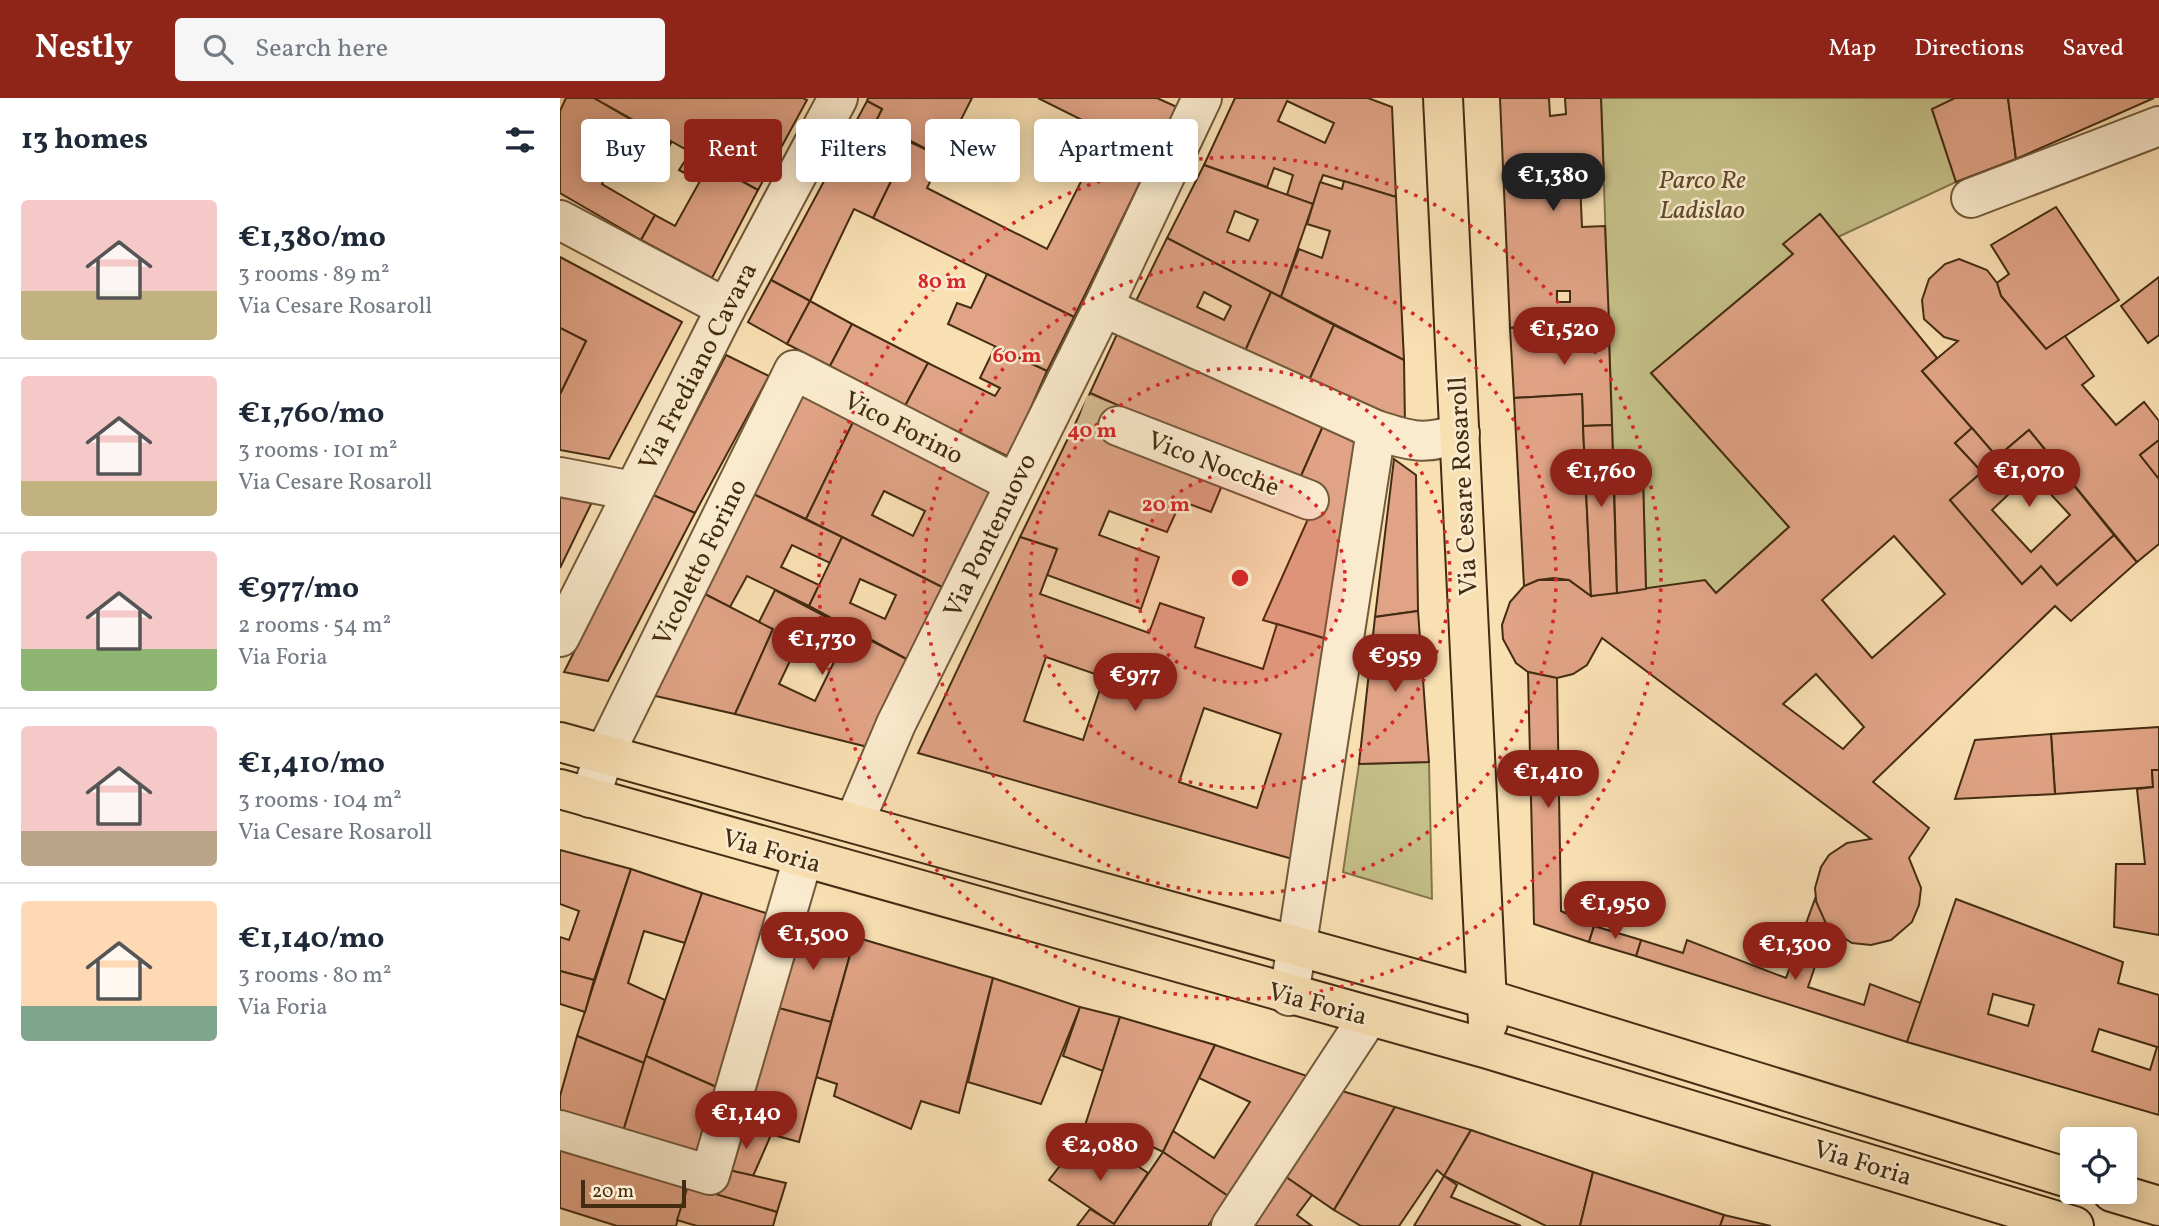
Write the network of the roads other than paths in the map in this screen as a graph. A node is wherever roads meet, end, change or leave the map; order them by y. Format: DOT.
graph roads {
  1 [pos="838,98"];
  2 [pos="1202,98"];
  3 [pos="1443,98"];
  4 [pos="2159,125"];
  5 [pos="1972,198"];
  6 [pos="560,220"];
  7 [pos="1103,307"];
  8 [pos="726,308"];
  9 [pos="794,370"];
  10 [pos="1118,426"];
  11 [pos="1376,430"];
  12 [pos="1460,433"];
  13 [pos="560,477"];
  14 [pos="1014,483"];
  15 [pos="633,491"];
  16 [pos="1309,500"];
  17 [pos="560,637"];
  18 [pos="560,742"];
  19 [pos="604,755"];
  20 [pos="575,794"];
  21 [pos="854,823"];
  22 [pos="803,858"];
  23 [pos="1297,947"];
  24 [pos="1289,996"];
  25 [pos="1487,999"];
  26 [pos="1369,1016"];
  27 [pos="1488,1049"];
  28 [pos="560,1130"];
  29 [pos="2060,1175"];
  30 [pos="2137,1199"];
  31 [pos="2159,1206"];
  32 [pos="1231,1226"];
  33 [pos="2074,1226"];
  1 -- 8 [label="street, Via Frediano Cavara"];
  2 -- 7 [label="street, Via Pontenuovo"];
  3 -- 12 [label="main road, Via Cesare Rosaroll"];
  4 -- 5 [label="street"];
  6 -- 8 [label="street"];
  7 -- 11 [label="street"];
  7 -- 14 [label="street, Via Pontenuovo"];
  8 -- 15 [label="street, Via Frediano Cavara"];
  9 -- 14 [label="street, Vico Forino"];
  9 -- 19 [label="street, Vicoletto Forino"];
  10 -- 16 [label="street, Vico Nocche"];
  11 -- 12 [label="street"];
  11 -- 23 [label="street"];
  12 -- 25 [label="main road, Via Cesare Rosaroll"];
  13 -- 15 [label="street"];
  14 -- 21 [label="street, Via Pontenuovo"];
  15 -- 17 [label="street, Via Frediano Cavara"];
  18 -- 19 [label="main road, Via Foria"];
  19 -- 20 [label="street, Vicoletto Forino"];
  19 -- 21 [label="main road, Via Foria"];
  20 -- 22 [label="main road, Via Foria"];
  21 -- 23 [label="main road, Via Foria"];
  22 -- 24 [label="main road, Via Foria"];
  22 -- 28 [label="street"];
  23 -- 24 [label="street"];
  23 -- 25 [label="main road, Via Foria"];
  24 -- 26 [label="main road, Via Foria"];
  25 -- 27 [label="main road, Via Cesare Rosaroll"];
  25 -- 29 [label="main road, Via Foria"];
  26 -- 27 [label="main road, Via Foria"];
  26 -- 32 [label="street"];
  27 -- 33 [label="main road, Via Foria"];
  30 -- 31 [label="main road"];
}
